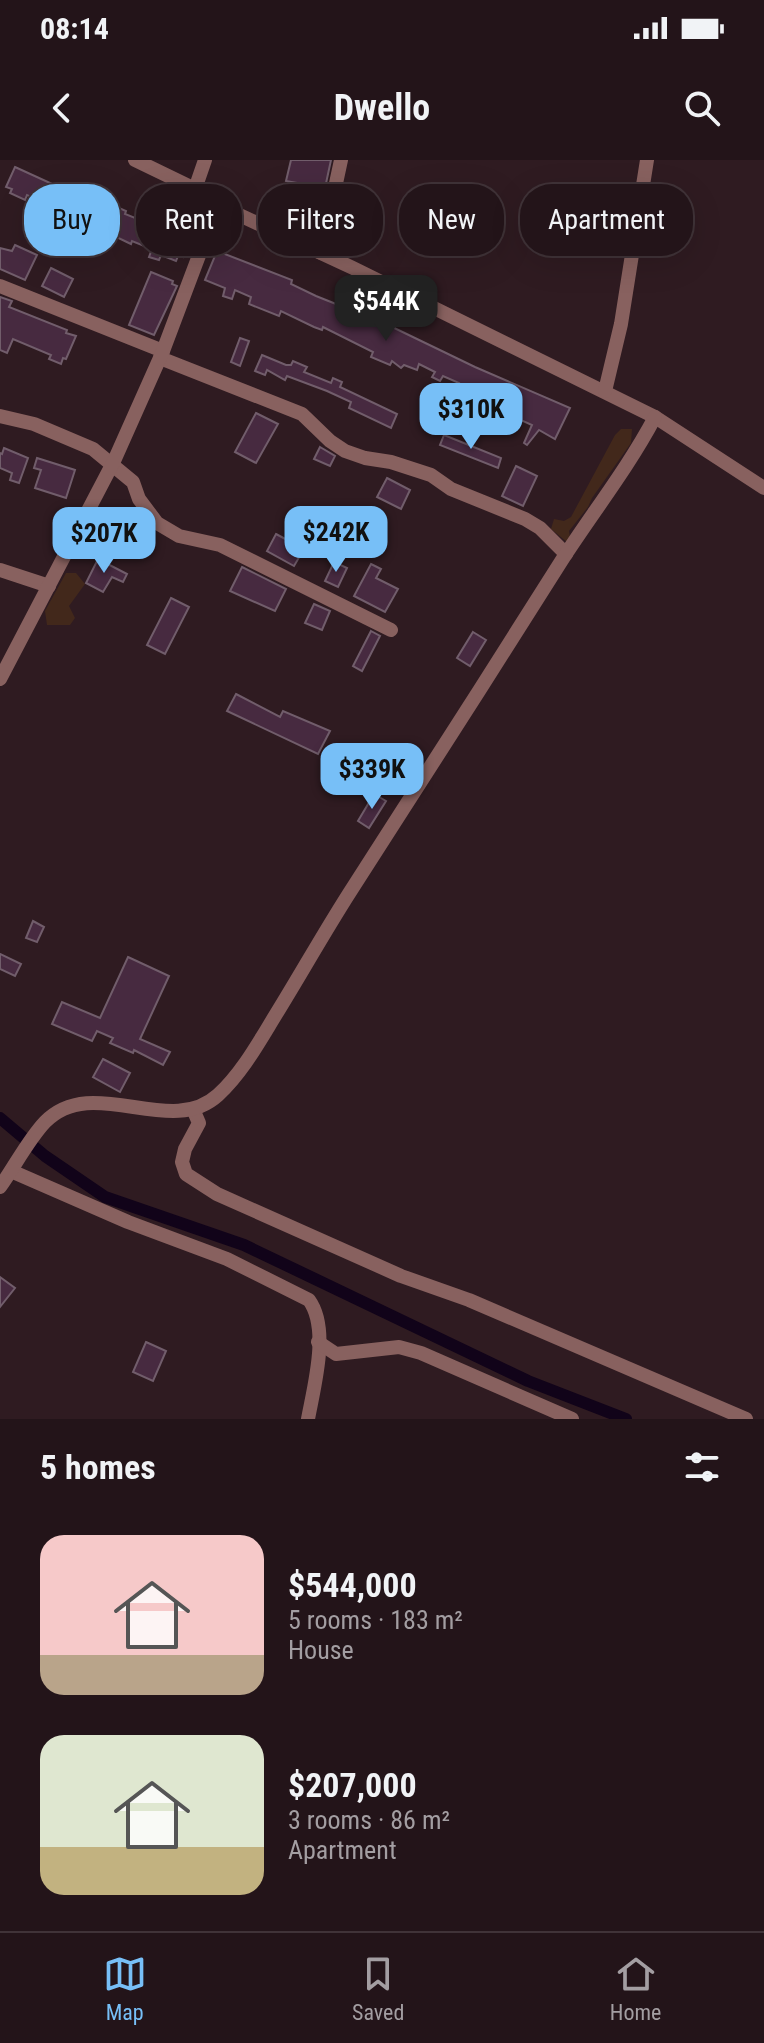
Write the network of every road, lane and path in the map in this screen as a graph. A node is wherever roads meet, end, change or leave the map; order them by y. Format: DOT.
graph roads {
  1 [pos="135,160"];
  2 [pos="205,160"];
  3 [pos="341,160"];
  4 [pos="647,160"];
  5 [pos="185,184"];
  6 [pos="197,184"];
  7 [pos="336,184"];
  8 [pos="198,256"];
  9 [pos="327,256"];
  10 [pos="0,286"];
  11 [pos="161,354"];
  12 [pos="605,391"];
  13 [pos="0,416"];
  14 [pos="655,417"];
  15 [pos="112,464"];
  16 [pos="764,488"];
  17 [pos="566,554"];
  18 [pos="0,570"];
  19 [pos="49,586"];
  20 [pos="391,630"];
  21 [pos="0,679"];
  22 [pos="193,1109"];
  23 [pos="14,1167"];
  24 [pos="0,1187"];
  25 [pos="318,1342"];
  26 [pos="308,1419"];
  27 [pos="572,1419"];
  28 [pos="746,1419"];
  1 -- 5 [label="street"];
  2 -- 6 [label="street"];
  3 -- 7 [label="street"];
  4 -- 12 [label="street"];
  8 -- 11 [label="street"];
  9 -- 12 [label="street"];
  10 -- 11 [label="street"];
  11 -- 15 [label="street"];
  11 -- 17 [label="street"];
  12 -- 14 [label="street"];
  13 -- 15 [label="street"];
  14 -- 16 [label="street"];
  14 -- 17 [label="street"];
  15 -- 19 [label="street"];
  15 -- 20 [label="street"];
  17 -- 22 [label="street"];
  18 -- 19 [label="street"];
  19 -- 21 [label="street"];
  22 -- 23 [label="street"];
  22 -- 28 [label="street"];
  23 -- 24 [label="street"];
  23 -- 25 [label="street"];
  25 -- 26 [label="street"];
  25 -- 27 [label="street"];
}
